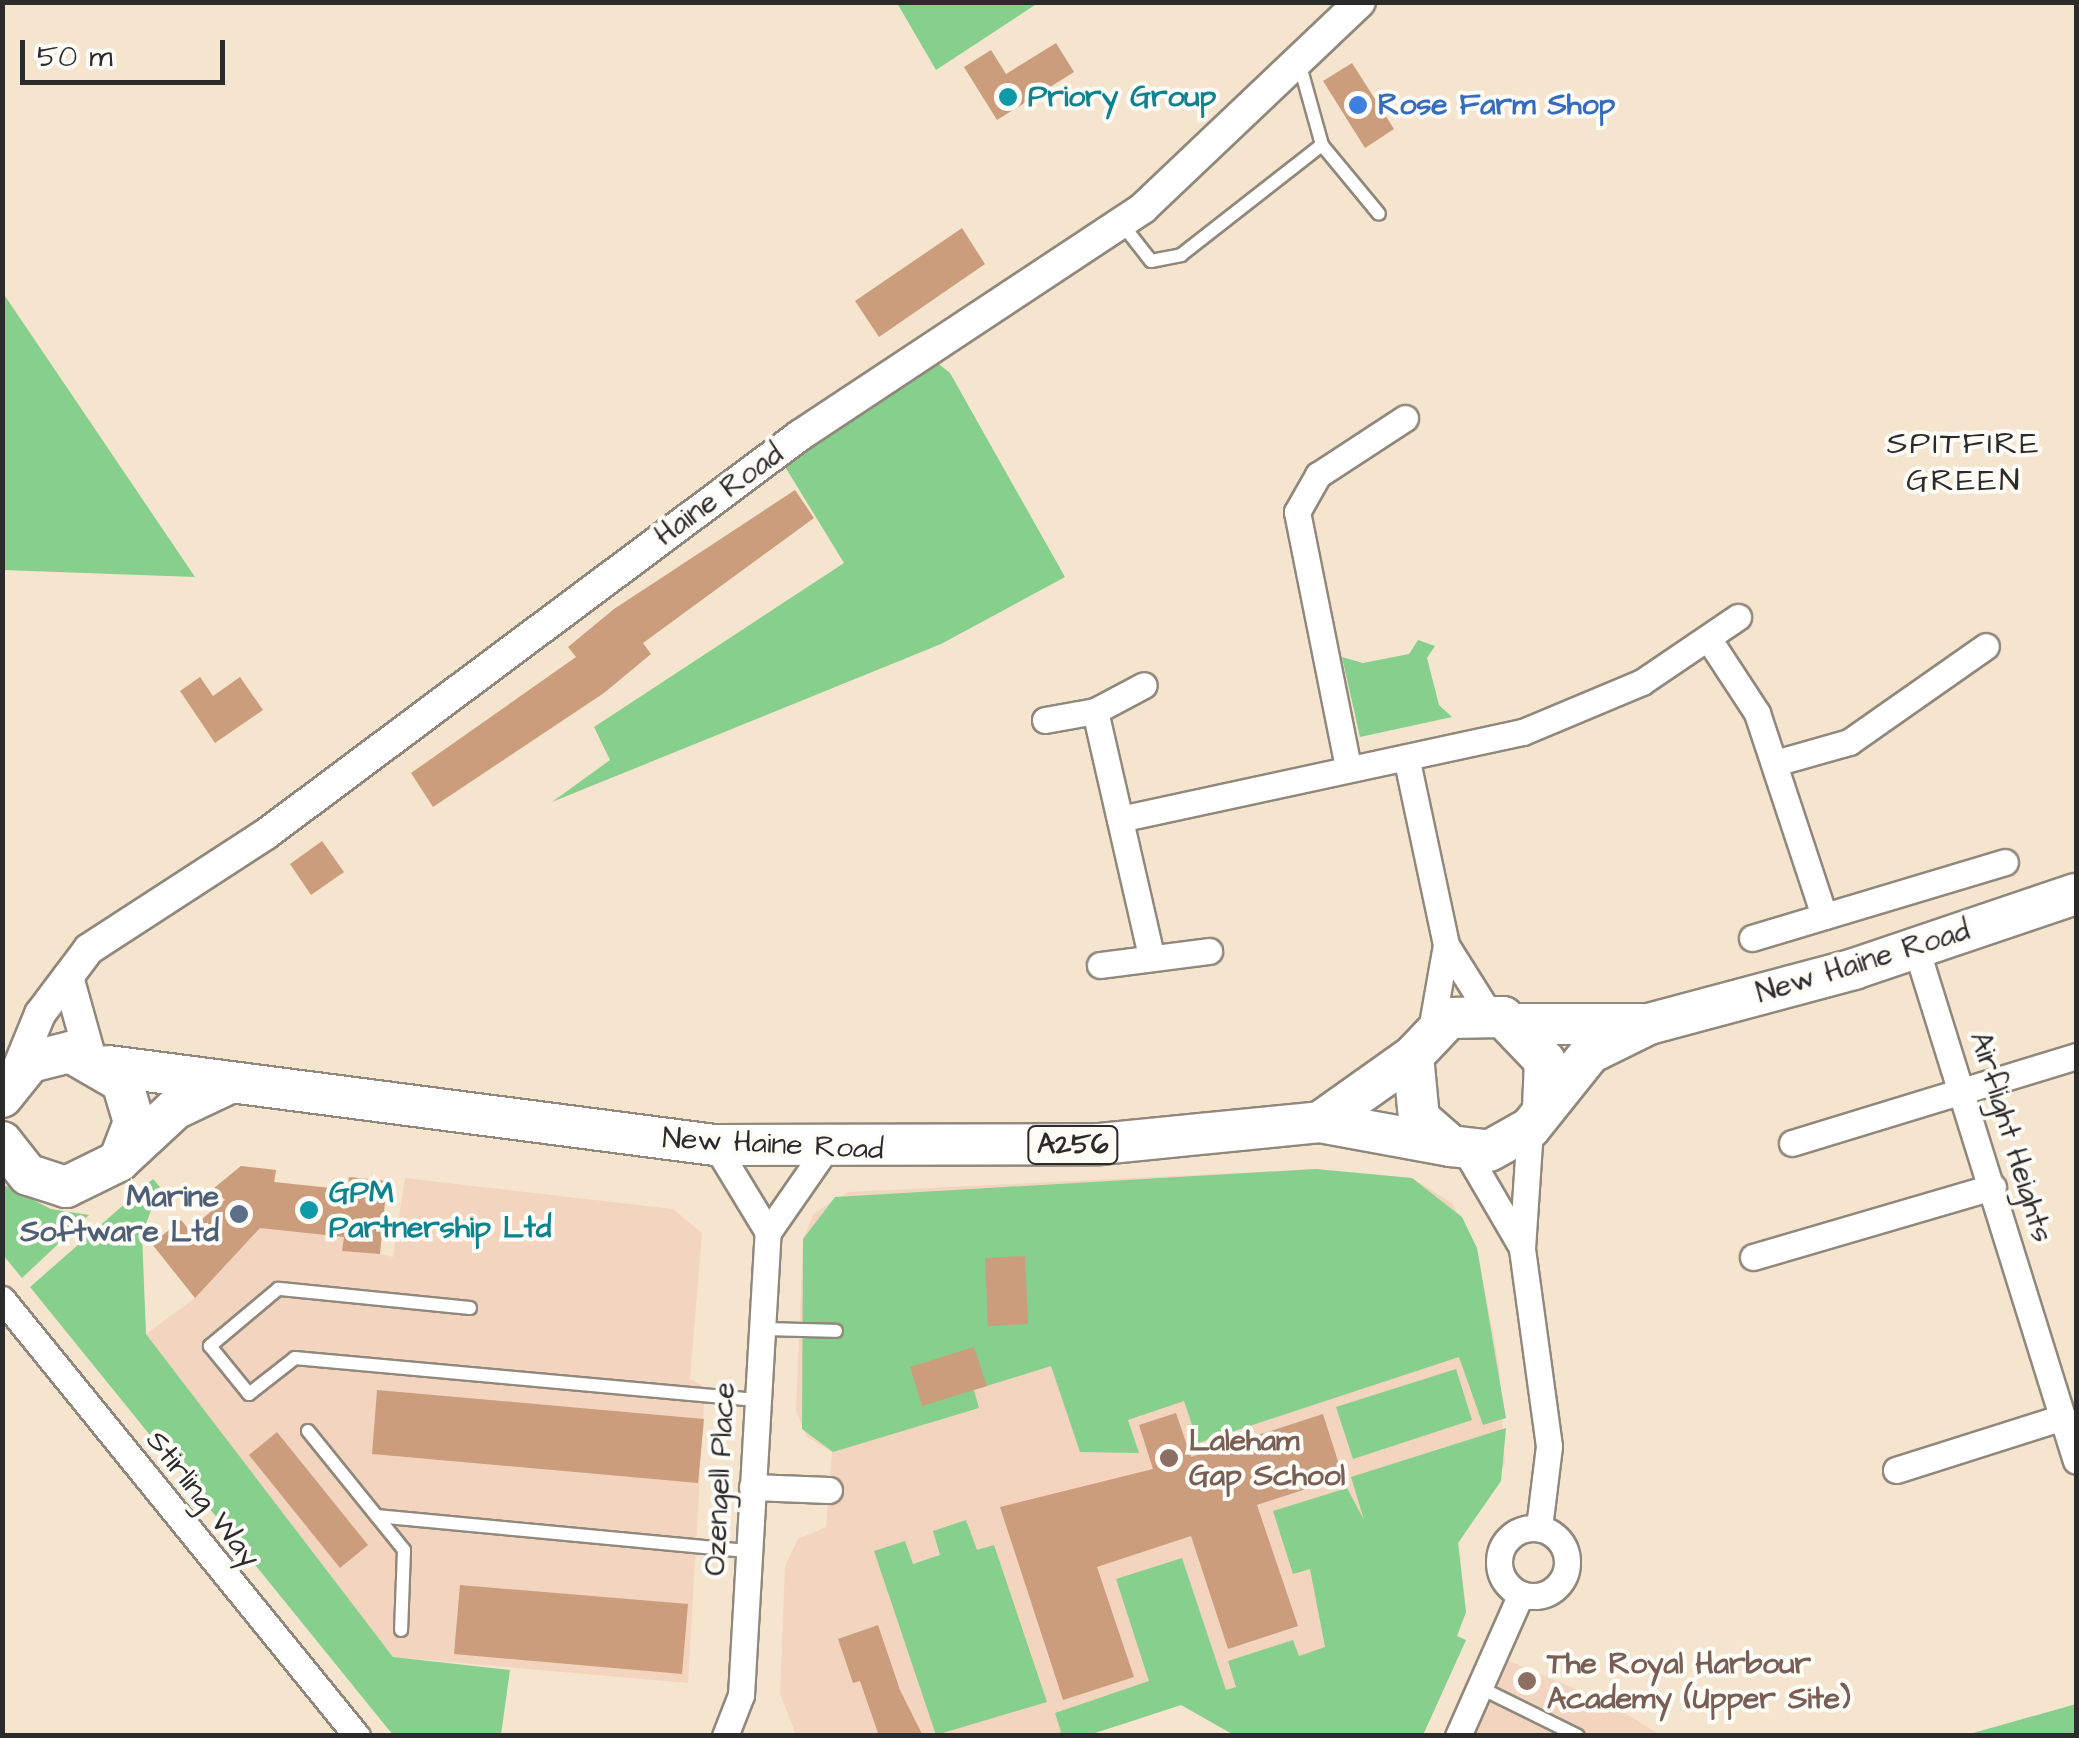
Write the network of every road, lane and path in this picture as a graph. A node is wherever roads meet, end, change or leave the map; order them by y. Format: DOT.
graph roads {
  1 [pos="1360,2"];
  2 [pos="1300,66"];
  3 [pos="1322,145"];
  4 [pos="1378,214"];
  5 [pos="1121,222"];
  6 [pos="1405,418"];
  7 [pos="1738,617"];
  8 [pos="1708,638"];
  9 [pos="1986,646"];
  10 [pos="1144,686"];
  11 [pos="1095,711"];
  12 [pos="1045,720"];
  13 [pos="1407,761"];
  14 [pos="1776,763"];
  15 [pos="1348,767"];
  16 [pos="1120,819"];
  17 [pos="2005,862"];
  18 [pos="2076,894"];
  19 [pos="1824,916"];
  20 [pos="1752,938"];
  21 [pos="1446,944"];
  22 [pos="1916,948"];
  23 [pos="1209,951"];
  24 [pos="1151,954"];
  25 [pos="1100,965"];
  26 [pos="68,977"];
  27 [pos="1502,1018"];
  28 [pos="1648,1024"];
  29 [pos="1422,1043"];
  30 [pos="2076,1056"];
  31 [pos="99,1061"];
  32 [pos="228,1084"];
  33 [pos="6,1090"];
  34 [pos="1964,1090"];
  35 [pos="1536,1118"];
  36 [pos="1320,1122"];
  37 [pos="2,1142"];
  38 [pos="1792,1143"];
  39 [pos="715,1144"];
  40 [pos="1458,1148"];
  41 [pos="825,1150"];
  42 [pos="119,1161"];
  43 [pos="15,1170"];
  44 [pos="1993,1187"];
  45 [pos="768,1232"];
  46 [pos="1522,1249"];
  47 [pos="1752,1257"];
  48 [pos="2,1299"];
  49 [pos="470,1308"];
  50 [pos="12,1328"];
  51 [pos="761,1328"];
  52 [pos="836,1331"];
  53 [pos="756,1400"];
  54 [pos="2063,1417"];
  55 [pos="308,1431"];
  56 [pos="2076,1461"];
  57 [pos="1896,1470"];
  58 [pos="752,1486"];
  59 [pos="837,1491"];
  60 [pos="377,1516"];
  61 [pos="1538,1528"];
  62 [pos="748,1551"];
  63 [pos="1521,1594"];
  64 [pos="401,1630"];
  65 [pos="1480,1687"];
  66 [pos="726,1731"];
  67 [pos="357,1736"];
  68 [pos="1458,1736"];
  69 [pos="1578,1736"];
  1 -- 2 [label="street, Haine Road"];
  2 -- 3 [label="lane"];
  2 -- 5 [label="street, Haine Road"];
  3 -- 4 [label="lane"];
  3 -- 5 [label="lane"];
  5 -- 26 [label="street, Haine Road"];
  6 -- 15 [label="street"];
  7 -- 8 [label="street"];
  8 -- 13 [label="street"];
  8 -- 14 [label="street"];
  9 -- 14 [label="street"];
  10 -- 11 [label="street"];
  11 -- 12 [label="street"];
  11 -- 16 [label="street"];
  13 -- 15 [label="street"];
  13 -- 21 [label="street"];
  14 -- 19 [label="street"];
  15 -- 16 [label="street"];
  16 -- 24 [label="street"];
  17 -- 19 [label="street"];
  18 -- 22 [label="main road, New Haine Road"];
  19 -- 20 [label="street"];
  21 -- 27 [label="street"];
  21 -- 29 [label="street"];
  22 -- 28 [label="main road, New Haine Road"];
  22 -- 34 [label="street, Airflight Heights"];
  23 -- 24 [label="street"];
  24 -- 25 [label="street"];
  26 -- 31 [label="street"];
  26 -- 33 [label="street, Haine Road"];
  27 -- 28 [label="main road, New Haine Road"];
  27 -- 29 [label="main road, New Haine Road"];
  27 -- 35 [label="main road"];
  28 -- 35 [label="main road, New Haine Road"];
  29 -- 36 [label="main road, New Haine Road / A256"];
  29 -- 40 [label="main road"];
  30 -- 34 [label="street"];
  31 -- 32 [label="main road, New Haine Road / A256"];
  31 -- 33 [label="main road, New Haine Road"];
  31 -- 42 [label="main road"];
  32 -- 39 [label="main road, New Haine Road / A256"];
  32 -- 42 [label="main road"];
  34 -- 38 [label="street"];
  34 -- 44 [label="street, Airflight Heights"];
  35 -- 40 [label="main road, New Haine Road"];
  35 -- 46 [label="street"];
  36 -- 40 [label="main road, New Haine Road / A256"];
  36 -- 41 [label="main road, New Haine Road / A256"];
  37 -- 43 [label="main road"];
  39 -- 41 [label="main road, New Haine Road / A256"];
  39 -- 45 [label="street"];
  40 -- 46 [label="street"];
  41 -- 45 [label="street"];
  42 -- 43 [label="main road"];
  44 -- 47 [label="street"];
  44 -- 54 [label="street, Airflight Heights"];
  45 -- 51 [label="street, Ozengell Place"];
  46 -- 61 [label="street"];
  48 -- 50 [label="street, Stirling Way"];
  49 -- 53 [label="lane"];
  50 -- 67 [label="street, Stirling Way"];
  51 -- 52 [label="lane"];
  51 -- 53 [label="street, Ozengell Place"];
  53 -- 58 [label="street, Ozengell Place"];
  54 -- 56 [label="street, Airflight Heights"];
  54 -- 57 [label="street"];
  55 -- 60 [label="lane"];
  58 -- 59 [label="street"];
  58 -- 62 [label="street, Ozengell Place"];
  60 -- 62 [label="lane"];
  60 -- 64 [label="lane"];
  61 -- 63 [label="street"];
  61 -- 63 [label="street"];
  62 -- 66 [label="street, Ozengell Place"];
  63 -- 65 [label="street"];
  65 -- 68 [label="street"];
  65 -- 69 [label="lane"];
}
